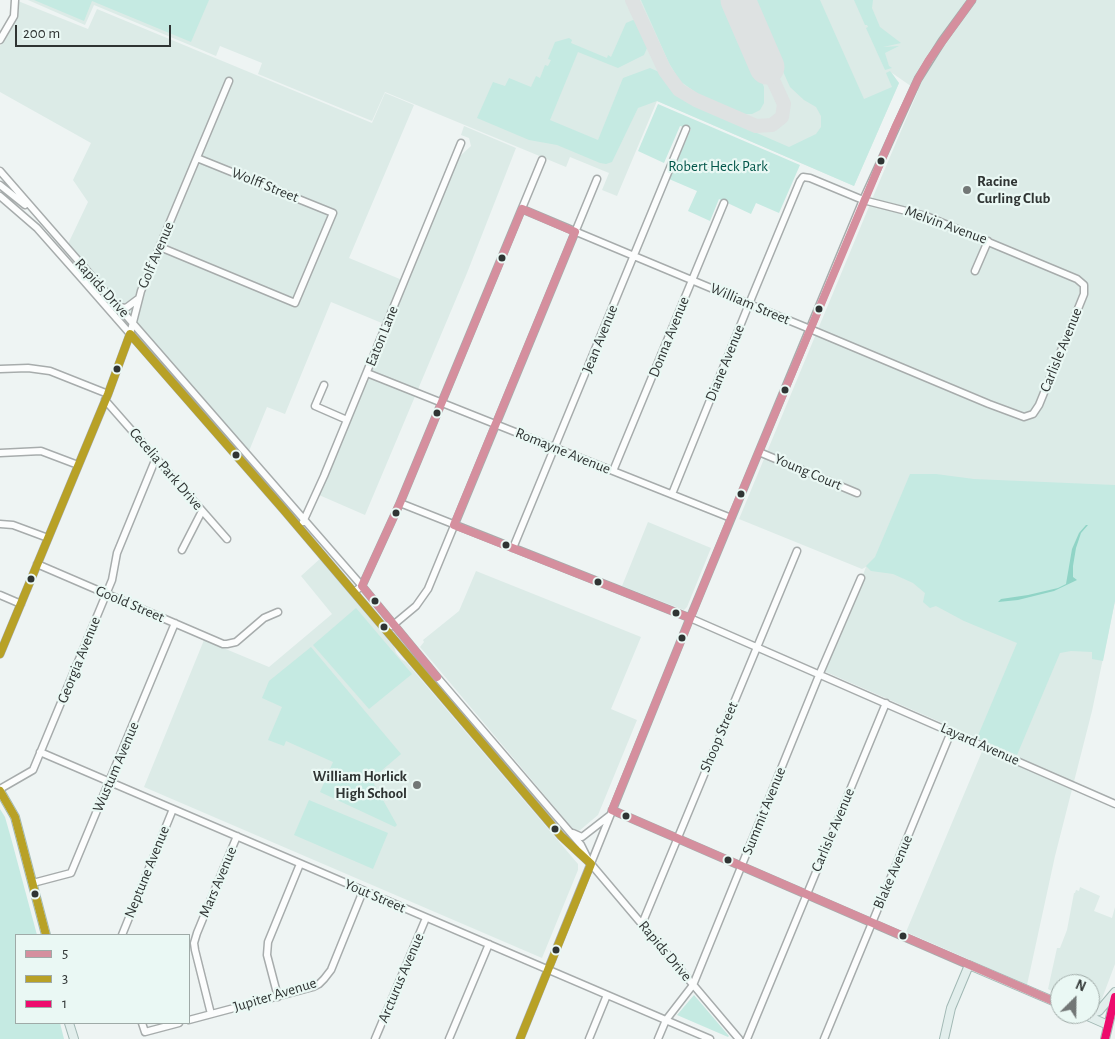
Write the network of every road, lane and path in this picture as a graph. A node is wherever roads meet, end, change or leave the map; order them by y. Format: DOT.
graph roads {
  1 [pos="15,0"];
  2 [pos="972,0"];
  3 [pos="0,40"];
  4 [pos="229,81"];
  5 [pos="686,129"];
  6 [pos="461,143"];
  7 [pos="197,158"];
  8 [pos="542,160"];
  9 [pos="0,172"];
  10 [pos="803,177"];
  11 [pos="597,179"];
  12 [pos="0,185"];
  13 [pos="6,189"];
  14 [pos="0,196"];
  15 [pos="863,200"];
  16 [pos="724,204"];
  17 [pos="522,210"];
  18 [pos="41,219"];
  19 [pos="575,232"];
  20 [pos="57,237"];
  21 [pos="988,241"];
  22 [pos="50,243"];
  23 [pos="160,247"];
  24 [pos="634,256"];
  25 [pos="975,271"];
  26 [pos="89,274"];
  27 [pos="83,280"];
  28 [pos="692,280"];
  29 [pos="1084,284"];
  30 [pos="139,298"];
  31 [pos="749,304"];
  32 [pos="118,306"];
  33 [pos="133,323"];
  34 [pos="810,329"];
  35 [pos="130,334"];
  36 [pos="162,356"];
  37 [pos="155,362"];
  38 [pos="0,370"];
  39 [pos="174,371"];
  40 [pos="367,373"];
  41 [pos="167,376"];
  42 [pos="324,385"];
  43 [pos="196,396"];
  44 [pos="107,397"];
  45 [pos="190,402"];
  46 [pos="442,403"];
  47 [pos="1033,414"];
  48 [pos="347,420"];
  49 [pos="496,424"];
  50 [pos="226,429"];
  51 [pos="219,436"];
  52 [pos="555,448"];
  53 [pos="0,452"];
  54 [pos="760,452"];
  55 [pos="156,458"];
  56 [pos="78,465"];
  57 [pos="257,466"];
  58 [pos="614,471"];
  59 [pos="251,472"];
  60 [pos="857,493"];
  61 [pos="672,494"];
  62 [pos="400,503"];
  63 [pos="202,511"];
  64 [pos="731,518"];
  65 [pos="305,520"];
  66 [pos="0,524"];
  67 [pos="454,525"];
  68 [pos="298,526"];
  69 [pos="48,538"];
  70 [pos="227,538"];
  71 [pos="513,548"];
  72 [pos="182,550"];
  73 [pos="797,551"];
  74 [pos="37,564"];
  75 [pos="861,578"];
  76 [pos="362,586"];
  77 [pos="354,592"];
  78 [pos="106,594"];
  79 [pos="0,595"];
  80 [pos="21,604"];
  81 [pos="278,612"];
  82 [pos="690,618"];
  83 [pos="175,623"];
  84 [pos="394,624"];
  85 [pos="387,630"];
  86 [pos="757,647"];
  87 [pos="0,654"];
  88 [pos="820,673"];
  89 [pos="886,704"];
  90 [pos="951,732"];
  91 [pos="40,752"];
  92 [pos="109,781"];
  93 [pos="0,790"];
  94 [pos="1115,804"];
  95 [pos="174,809"];
  96 [pos="611,812"];
  97 [pos="568,830"];
  98 [pos="237,836"];
  99 [pos="678,838"];
  100 [pos="300,864"];
  101 [pos="591,864"];
  102 [pos="741,866"];
  103 [pos="33,884"];
  104 [pos="363,891"];
  105 [pos="807,894"];
  106 [pos="426,918"];
  107 [pos="872,923"];
  108 [pos="642,924"];
  109 [pos="46,934"];
  110 [pos="122,934"];
  111 [pos="489,944"];
  112 [pos="969,964"];
  113 [pos="549,970"];
  114 [pos="693,985"];
  115 [pos="1115,992"];
  116 [pos="607,995"];
  117 [pos="278,997"];
  118 [pos="1115,997"];
  119 [pos="1050,1000"];
  120 [pos="1100,1010"];
  121 [pos="211,1014"];
  122 [pos="190,1020"];
  123 [pos="666,1020"];
  124 [pos="69,1024"];
  125 [pos="142,1024"];
  126 [pos="175,1024"];
  127 [pos="1111,1026"];
  128 [pos="74,1039"];
  129 [pos="376,1039"];
  130 [pos="449,1039"];
  131 [pos="520,1039"];
  132 [pos="589,1039"];
  133 [pos="658,1039"];
  134 [pos="710,1039"];
  135 [pos="738,1039"];
  136 [pos="747,1039"];
  137 [pos="824,1039"];
  138 [pos="944,1039"];
  139 [pos="1105,1039"];
  1 -- 3 [label="street"];
  2 -- 15 [label="street"];
  4 -- 7 [label="street, Golf Avenue"];
  5 -- 24 [label="street, Jean Avenue"];
  6 -- 40 [label="street, Eaton Lane"];
  7 -- 23 [label="street, Golf Avenue"];
  7 -- 23 [label="street, Wolff Street"];
  8 -- 17 [label="street"];
  9 -- 18 [label="street, Rapids Drive"];
  10 -- 15 [label="street, Melvin Avenue"];
  10 -- 31 [label="street, Diane Avenue"];
  11 -- 19 [label="street"];
  12 -- 13 [label="street"];
  13 -- 14 [label="street"];
  13 -- 18 [label="street"];
  14 -- 22 [label="street, Rapids Drive"];
  15 -- 21 [label="street, Melvin Avenue"];
  15 -- 34 [label="street"];
  16 -- 28 [label="street, Donna Avenue"];
  17 -- 19 [label="street, William Street"];
  17 -- 46 [label="street"];
  18 -- 20 [label="street, Rapids Drive"];
  19 -- 24 [label="street, William Street"];
  19 -- 49 [label="street"];
  20 -- 22 [label="street"];
  20 -- 26 [label="street, Rapids Drive"];
  21 -- 25 [label="street"];
  21 -- 29 [label="street, Melvin Avenue"];
  22 -- 27 [label="street, Rapids Drive"];
  23 -- 30 [label="street, Golf Avenue"];
  24 -- 28 [label="street, William Street"];
  24 -- 52 [label="street, Jean Avenue"];
  26 -- 27 [label="street"];
  26 -- 32 [label="street, Rapids Drive"];
  27 -- 35 [label="street, Rapids Drive"];
  28 -- 31 [label="street, William Street"];
  28 -- 58 [label="street, Donna Avenue"];
  29 -- 47 [label="street, Carlisle Avenue"];
  30 -- 32 [label="street"];
  30 -- 33 [label="street, Golf Avenue"];
  31 -- 34 [label="street, William Street"];
  31 -- 61 [label="street, Diane Avenue"];
  32 -- 33 [label="street, Rapids Drive"];
  33 -- 35 [label="street, Golf Avenue"];
  33 -- 36 [label="street, Rapids Drive"];
  34 -- 47 [label="street, William Street"];
  34 -- 54 [label="street"];
  35 -- 37 [label="street, Rapids Drive"];
  35 -- 44 [label="street, Golf Avenue"];
  36 -- 37 [label="street"];
  36 -- 39 [label="street, Rapids Drive"];
  37 -- 41 [label="street, Rapids Drive"];
  38 -- 44 [label="street"];
  39 -- 41 [label="street"];
  39 -- 43 [label="street, Rapids Drive"];
  40 -- 46 [label="street, Romayne Avenue"];
  40 -- 48 [label="street, Eaton Lane"];
  41 -- 45 [label="street, Rapids Drive"];
  42 -- 48 [label="street"];
  43 -- 45 [label="street"];
  43 -- 50 [label="street, Rapids Drive"];
  44 -- 55 [label="street, Cecelia Park Drive"];
  44 -- 56 [label="street, Golf Avenue"];
  45 -- 51 [label="street, Rapids Drive"];
  46 -- 49 [label="street, Romayne Avenue"];
  46 -- 62 [label="street"];
  48 -- 65 [label="street, Eaton Lane"];
  49 -- 52 [label="street, Romayne Avenue"];
  49 -- 67 [label="street"];
  50 -- 51 [label="street"];
  50 -- 57 [label="street, Rapids Drive"];
  51 -- 59 [label="street, Rapids Drive"];
  52 -- 58 [label="street, Romayne Avenue"];
  52 -- 71 [label="street, Jean Avenue"];
  53 -- 56 [label="street"];
  54 -- 60 [label="street, Young Court"];
  54 -- 64 [label="street"];
  55 -- 63 [label="street, Cecelia Park Drive"];
  55 -- 78 [label="street, Georgia Avenue"];
  56 -- 69 [label="street, Golf Avenue"];
  57 -- 59 [label="street"];
  57 -- 65 [label="street, Rapids Drive"];
  58 -- 61 [label="street, Romayne Avenue"];
  59 -- 68 [label="street, Rapids Drive"];
  61 -- 64 [label="street, Romayne Avenue"];
  62 -- 67 [label="street, Layard Avenue"];
  62 -- 76 [label="street"];
  63 -- 70 [label="street, Cecelia Park Drive"];
  63 -- 72 [label="street"];
  64 -- 82 [label="street"];
  65 -- 68 [label="street, Eaton Lane"];
  65 -- 76 [label="street, Rapids Drive"];
  66 -- 69 [label="street"];
  67 -- 71 [label="street, Layard Avenue"];
  67 -- 84 [label="street"];
  68 -- 77 [label="street, Rapids Drive"];
  69 -- 74 [label="street, Golf Avenue"];
  71 -- 82 [label="street, Layard Avenue"];
  73 -- 86 [label="street, Shoop Street"];
  74 -- 78 [label="street, Goold Street"];
  74 -- 80 [label="street, Golf Avenue"];
  75 -- 88 [label="street, Summit Avenue"];
  76 -- 77 [label="street"];
  76 -- 84 [label="street, Rapids Drive"];
  77 -- 85 [label="street, Rapids Drive"];
  78 -- 83 [label="street, Goold Street"];
  78 -- 91 [label="street, Georgia Avenue"];
  79 -- 80 [label="street"];
  80 -- 87 [label="street, Golf Avenue"];
  81 -- 83 [label="street, Goold Street"];
  82 -- 86 [label="street, Layard Avenue"];
  82 -- 96 [label="street"];
  83 -- 92 [label="street, Wustum Avenue"];
  84 -- 85 [label="street"];
  84 -- 97 [label="street, Rapids Drive"];
  85 -- 101 [label="street, Rapids Drive"];
  86 -- 88 [label="street, Layard Avenue"];
  86 -- 99 [label="street, Shoop Street"];
  88 -- 89 [label="street, Layard Avenue"];
  88 -- 102 [label="street, Summit Avenue"];
  89 -- 90 [label="street, Layard Avenue"];
  89 -- 105 [label="street, Carlisle Avenue"];
  90 -- 94 [label="street, Layard Avenue"];
  90 -- 107 [label="street, Blake Avenue"];
  91 -- 92 [label="street, Yout Street"];
  91 -- 93 [label="street, Georgia Avenue"];
  92 -- 95 [label="street, Yout Street"];
  92 -- 103 [label="street, Wustum Avenue"];
  93 -- 103 [label="main road"];
  95 -- 98 [label="street, Yout Street"];
  95 -- 110 [label="street, Neptune Avenue"];
  96 -- 97 [label="street"];
  96 -- 99 [label="street"];
  96 -- 101 [label="street"];
  97 -- 101 [label="street, Rapids Drive"];
  98 -- 100 [label="street, Yout Street"];
  98 -- 121 [label="street, Mars Avenue"];
  99 -- 102 [label="street"];
  99 -- 108 [label="street, Shoop Street"];
  100 -- 104 [label="street, Yout Street"];
  100 -- 117 [label="street"];
  101 -- 108 [label="street, Rapids Drive"];
  101 -- 113 [label="street"];
  102 -- 105 [label="street"];
  102 -- 114 [label="street, Summit Avenue"];
  103 -- 109 [label="main road"];
  104 -- 106 [label="street, Yout Street"];
  104 -- 117 [label="street, Jupiter Avenue"];
  105 -- 107 [label="street"];
  105 -- 136 [label="street, Carlisle Avenue"];
  106 -- 111 [label="street, Yout Street"];
  106 -- 129 [label="street, Arcturus Avenue"];
  107 -- 112 [label="street"];
  107 -- 137 [label="street, Blake Avenue"];
  108 -- 114 [label="street, Rapids Drive"];
  111 -- 113 [label="street, Yout Street"];
  111 -- 130 [label="street"];
  112 -- 119 [label="main road"];
  112 -- 138 [label="main road"];
  113 -- 116 [label="street, Yout Street"];
  113 -- 131 [label="street"];
  114 -- 123 [label="street, Summit Avenue"];
  114 -- 135 [label="street, Rapids Drive"];
  115 -- 120 [label="main road"];
  116 -- 123 [label="street, Yout Street"];
  116 -- 132 [label="street"];
  117 -- 121 [label="street, Jupiter Avenue"];
  118 -- 127 [label="main road"];
  121 -- 122 [label="street, Jupiter Avenue"];
  123 -- 133 [label="street, Summit Avenue"];
  123 -- 134 [label="street, Yout Street"];
  124 -- 128 [label="main road"];
  125 -- 126 [label="street"];
  127 -- 139 [label="main road"];
}
